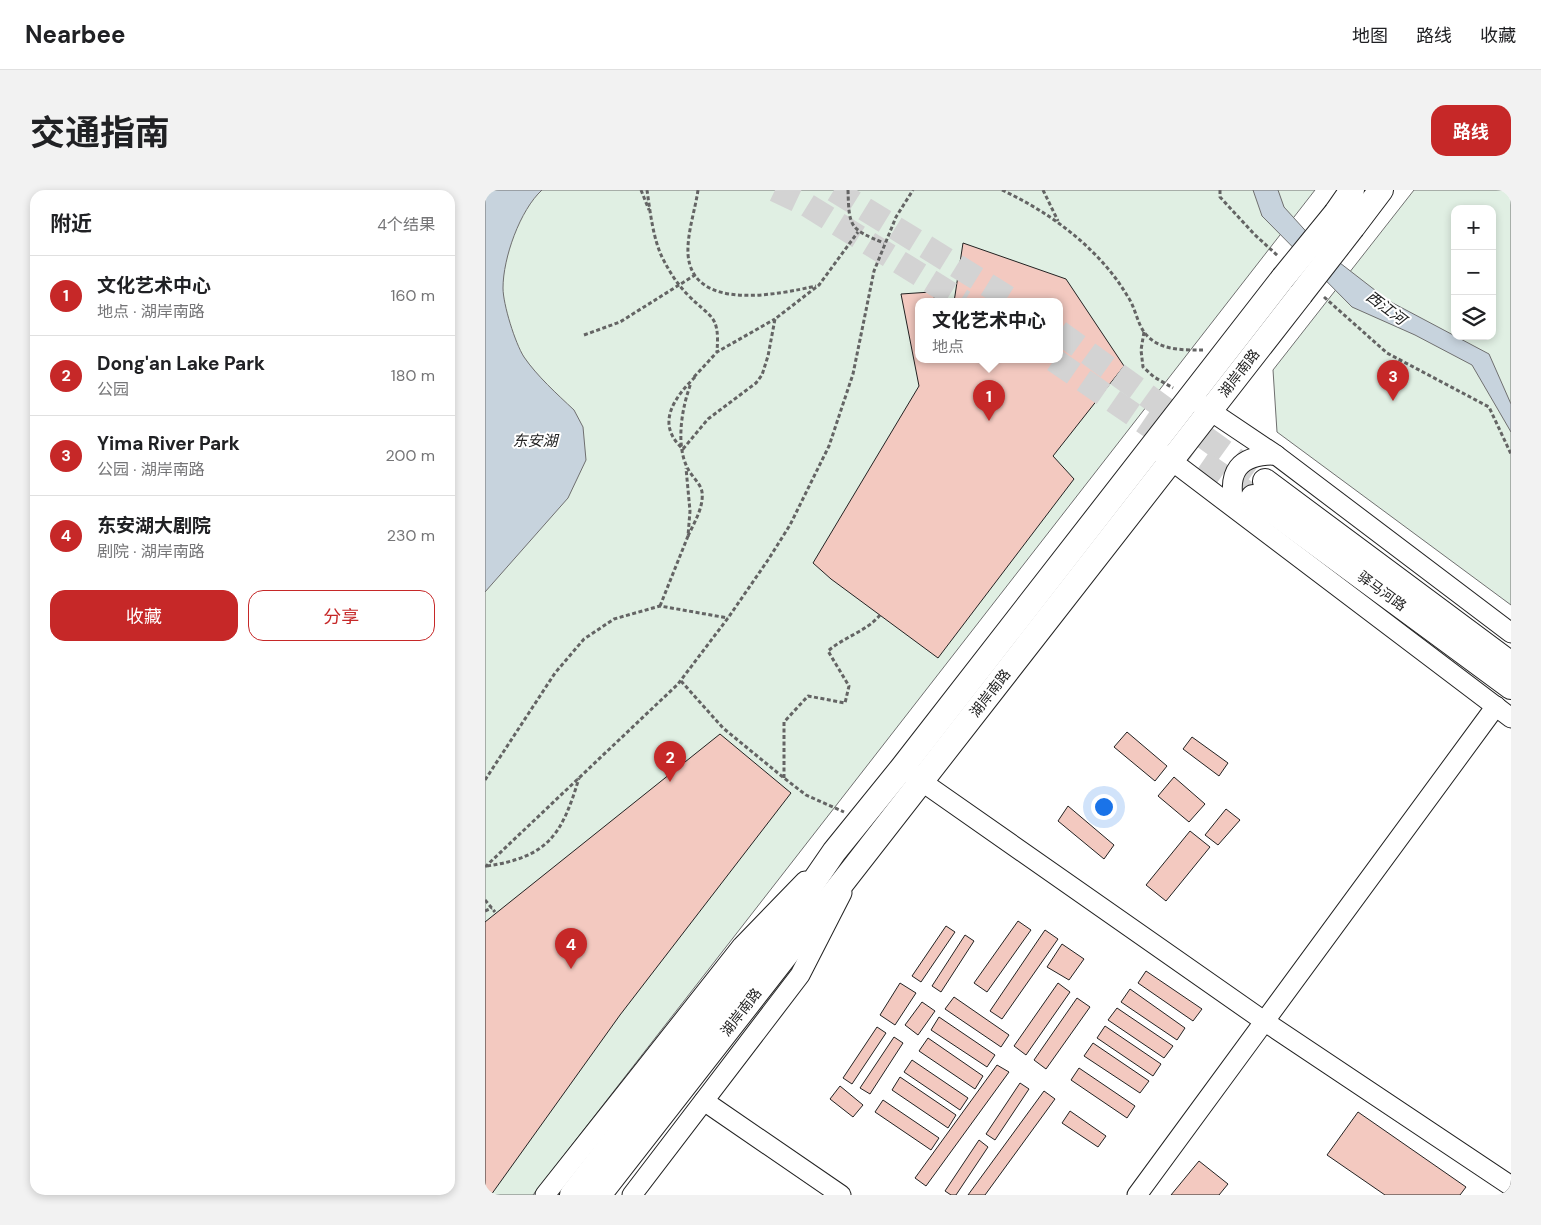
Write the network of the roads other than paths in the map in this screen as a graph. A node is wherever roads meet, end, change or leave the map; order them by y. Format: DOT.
graph roads {
  1 [pos="1352,190"];
  2 [pos="1381,190"];
  3 [pos="1344,220"];
  4 [pos="1201,404"];
  5 [pos="1162,454"];
  6 [pos="1276,455"];
  7 [pos="1251,495"];
  8 [pos="1511,633"];
  9 [pos="1511,664"];
  10 [pos="1511,687"];
  11 [pos="1496,706"];
  12 [pos="1511,718"];
  13 [pos="912,774"];
  14 [pos="834,852"];
  15 [pos="856,866"];
  16 [pos="1265,1021"];
  17 [pos="704,1101"];
  18 [pos="1511,1186"];
  19 [pos="545,1195"];
  20 [pos="572,1195"];
  21 [pos="599,1195"];
  22 [pos="632,1195"];
  23 [pos="841,1195"];
  24 [pos="1137,1195"];
  1 -- 3 [label="main road, 湖岸南路"];
  2 -- 3 [label="main road, 湖岸南路"];
  3 -- 4 [label="main road, 湖岸南路, bridge"];
  3 -- 4 [label="main road, 湖岸南路, bridge"];
  4 -- 5 [label="main road, 湖岸南路"];
  4 -- 6 [label="street"];
  5 -- 7 [label="street"];
  5 -- 13 [label="main road, 湖岸南路"];
  6 -- 7 [label="street"];
  6 -- 8 [label="street"];
  7 -- 9 [label="main road, 驿马河路"];
  7 -- 10 [label="main road, 驿马河路"];
  7 -- 11 [label="street"];
  11 -- 12 [label="street"];
  11 -- 16 [label="street"];
  13 -- 14 [label="main road, 湖岸南路"];
  13 -- 15 [label="main road, 湖岸南路"];
  13 -- 16 [label="street"];
  14 -- 19 [label="street"];
  14 -- 20 [label="main road, 湖岸南路"];
  15 -- 17 [label="street"];
  15 -- 21 [label="main road, 湖岸南路"];
  16 -- 18 [label="street"];
  16 -- 24 [label="street"];
  17 -- 22 [label="street"];
  17 -- 23 [label="street"];
}
